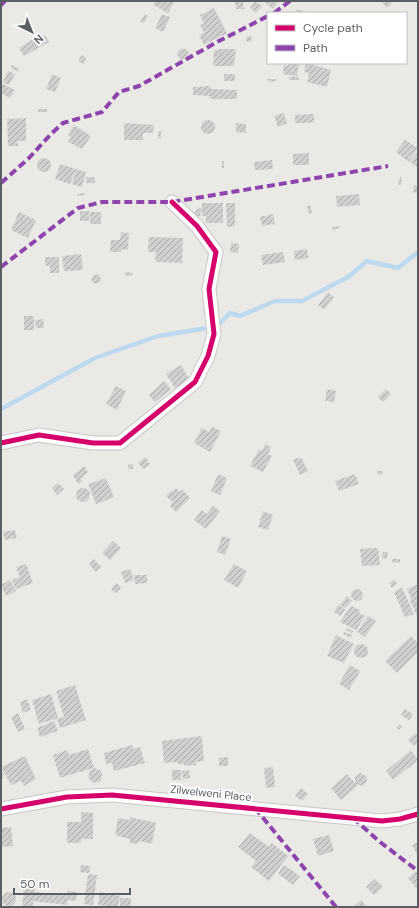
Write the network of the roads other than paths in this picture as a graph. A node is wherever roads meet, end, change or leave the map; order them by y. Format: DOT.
graph roads {
  1 [pos="172,202"];
  2 [pos="1,443"];
  3 [pos="1,809"];
  4 [pos="418,814"];
  1 -- 2 [label="street"];
  3 -- 4 [label="street, Zilwelweni Place"];
}
